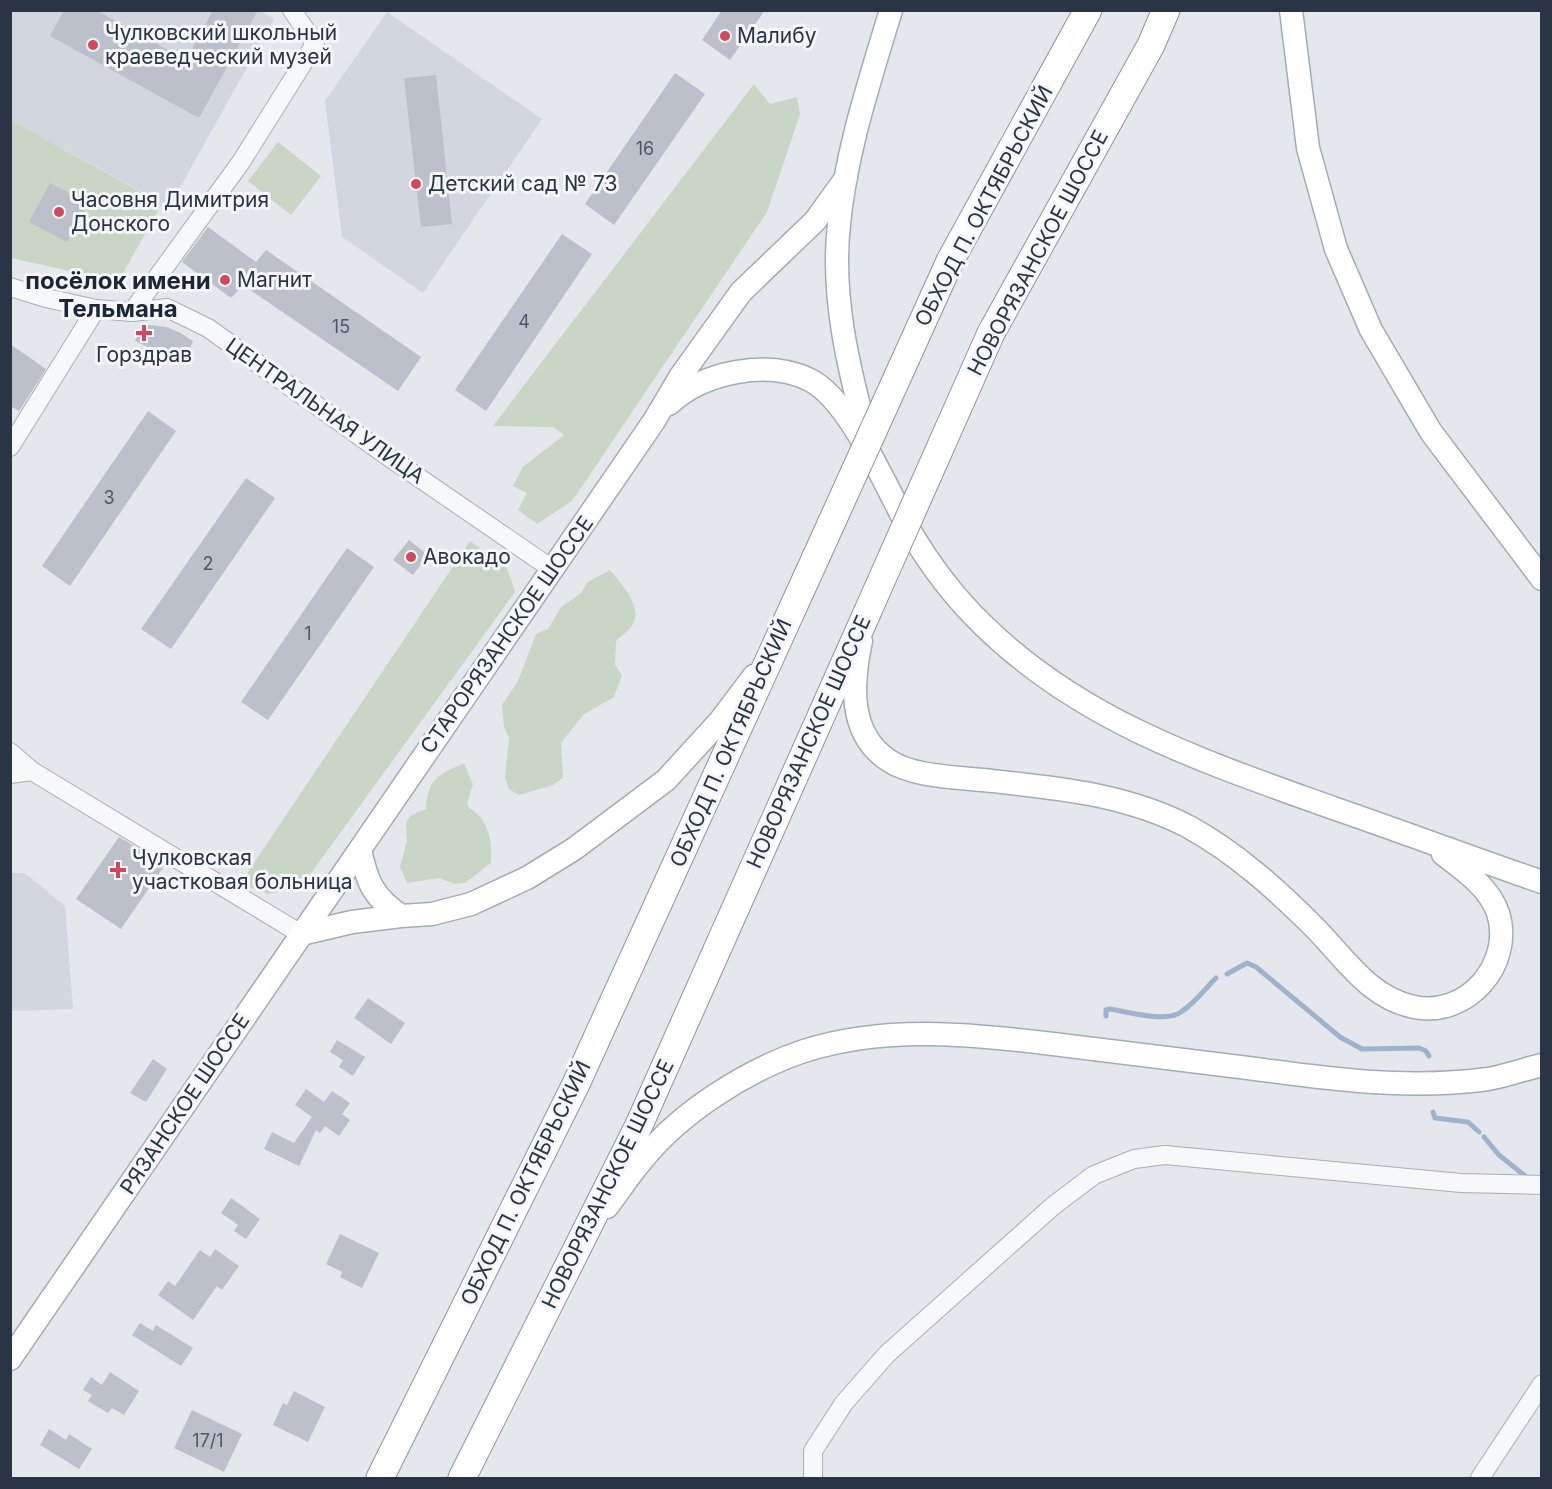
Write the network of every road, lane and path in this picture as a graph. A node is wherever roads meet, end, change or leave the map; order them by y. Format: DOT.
graph roads {
  1 [pos="292,10"];
  2 [pos="891,10"];
  3 [pos="1088,10"];
  4 [pos="1166,10"];
  5 [pos="1291,10"];
  6 [pos="846,178"];
  7 [pos="10,288"];
  8 [pos="96,309"];
  9 [pos="132,312"];
  10 [pos="654,421"];
  11 [pos="10,447"];
  12 [pos="882,476"];
  13 [pos="552,569"];
  14 [pos="1542,579"];
  15 [pos="867,613"];
  16 [pos="773,651"];
  17 [pos="10,752"];
  18 [pos="32,771"];
  19 [pos="10,774"];
  20 [pos="1425,840"];
  21 [pos="360,850"];
  22 [pos="1542,882"];
  23 [pos="401,916"];
  24 [pos="301,934"];
  25 [pos="1542,1065"];
  26 [pos="1542,1185"];
  27 [pos="581,1242"];
  28 [pos="10,1359"];
  29 [pos="1542,1384"];
  30 [pos="380,1479"];
  31 [pos="462,1479"];
  32 [pos="813,1479"];
  33 [pos="1480,1479"];
  1 -- 9 [label="street"];
  2 -- 6 [label="main road"];
  3 -- 16 [label="highway, ОБХОД П. ОКТЯБРЬСКИЙ, bridge"];
  4 -- 15 [label="highway, НОВОРЯЗАНСКОЕ ШОССЕ, bridge"];
  5 -- 14 [label="main road"];
  6 -- 10 [label="main road"];
  6 -- 12 [label="main road"];
  7 -- 8 [label="street, ЦЕНТРАЛЬНАЯ УЛИЦА"];
  8 -- 9 [label="street, ЦЕНТРАЛЬНАЯ УЛИЦА"];
  8 -- 11 [label="street"];
  9 -- 13 [label="street, ЦЕНТРАЛЬНАЯ УЛИЦА"];
  10 -- 12 [label="main road"];
  10 -- 13 [label="main road, СТАРОРЯЗАНСКОЕ ШОССЕ"];
  12 -- 20 [label="main road"];
  13 -- 21 [label="main road, СТАРОРЯЗАНСКОЕ ШОССЕ"];
  15 -- 20 [label="main road"];
  15 -- 27 [label="highway, НОВОРЯЗАНСКОЕ ШОССЕ"];
  16 -- 23 [label="main road"];
  16 -- 30 [label="highway, ОБХОД П. ОКТЯБРЬСКИЙ"];
  17 -- 18 [label="street"];
  18 -- 19 [label="street"];
  18 -- 24 [label="street"];
  20 -- 22 [label="main road"];
  21 -- 23 [label="main road"];
  21 -- 24 [label="main road, РЯЗАНСКОЕ ШОССЕ"];
  23 -- 24 [label="main road"];
  24 -- 28 [label="main road, РЯЗАНСКОЕ ШОССЕ"];
  25 -- 27 [label="main road"];
  26 -- 32 [label="street"];
  27 -- 31 [label="highway, НОВОРЯЗАНСКОЕ ШОССЕ"];
  29 -- 33 [label="street"];
}
